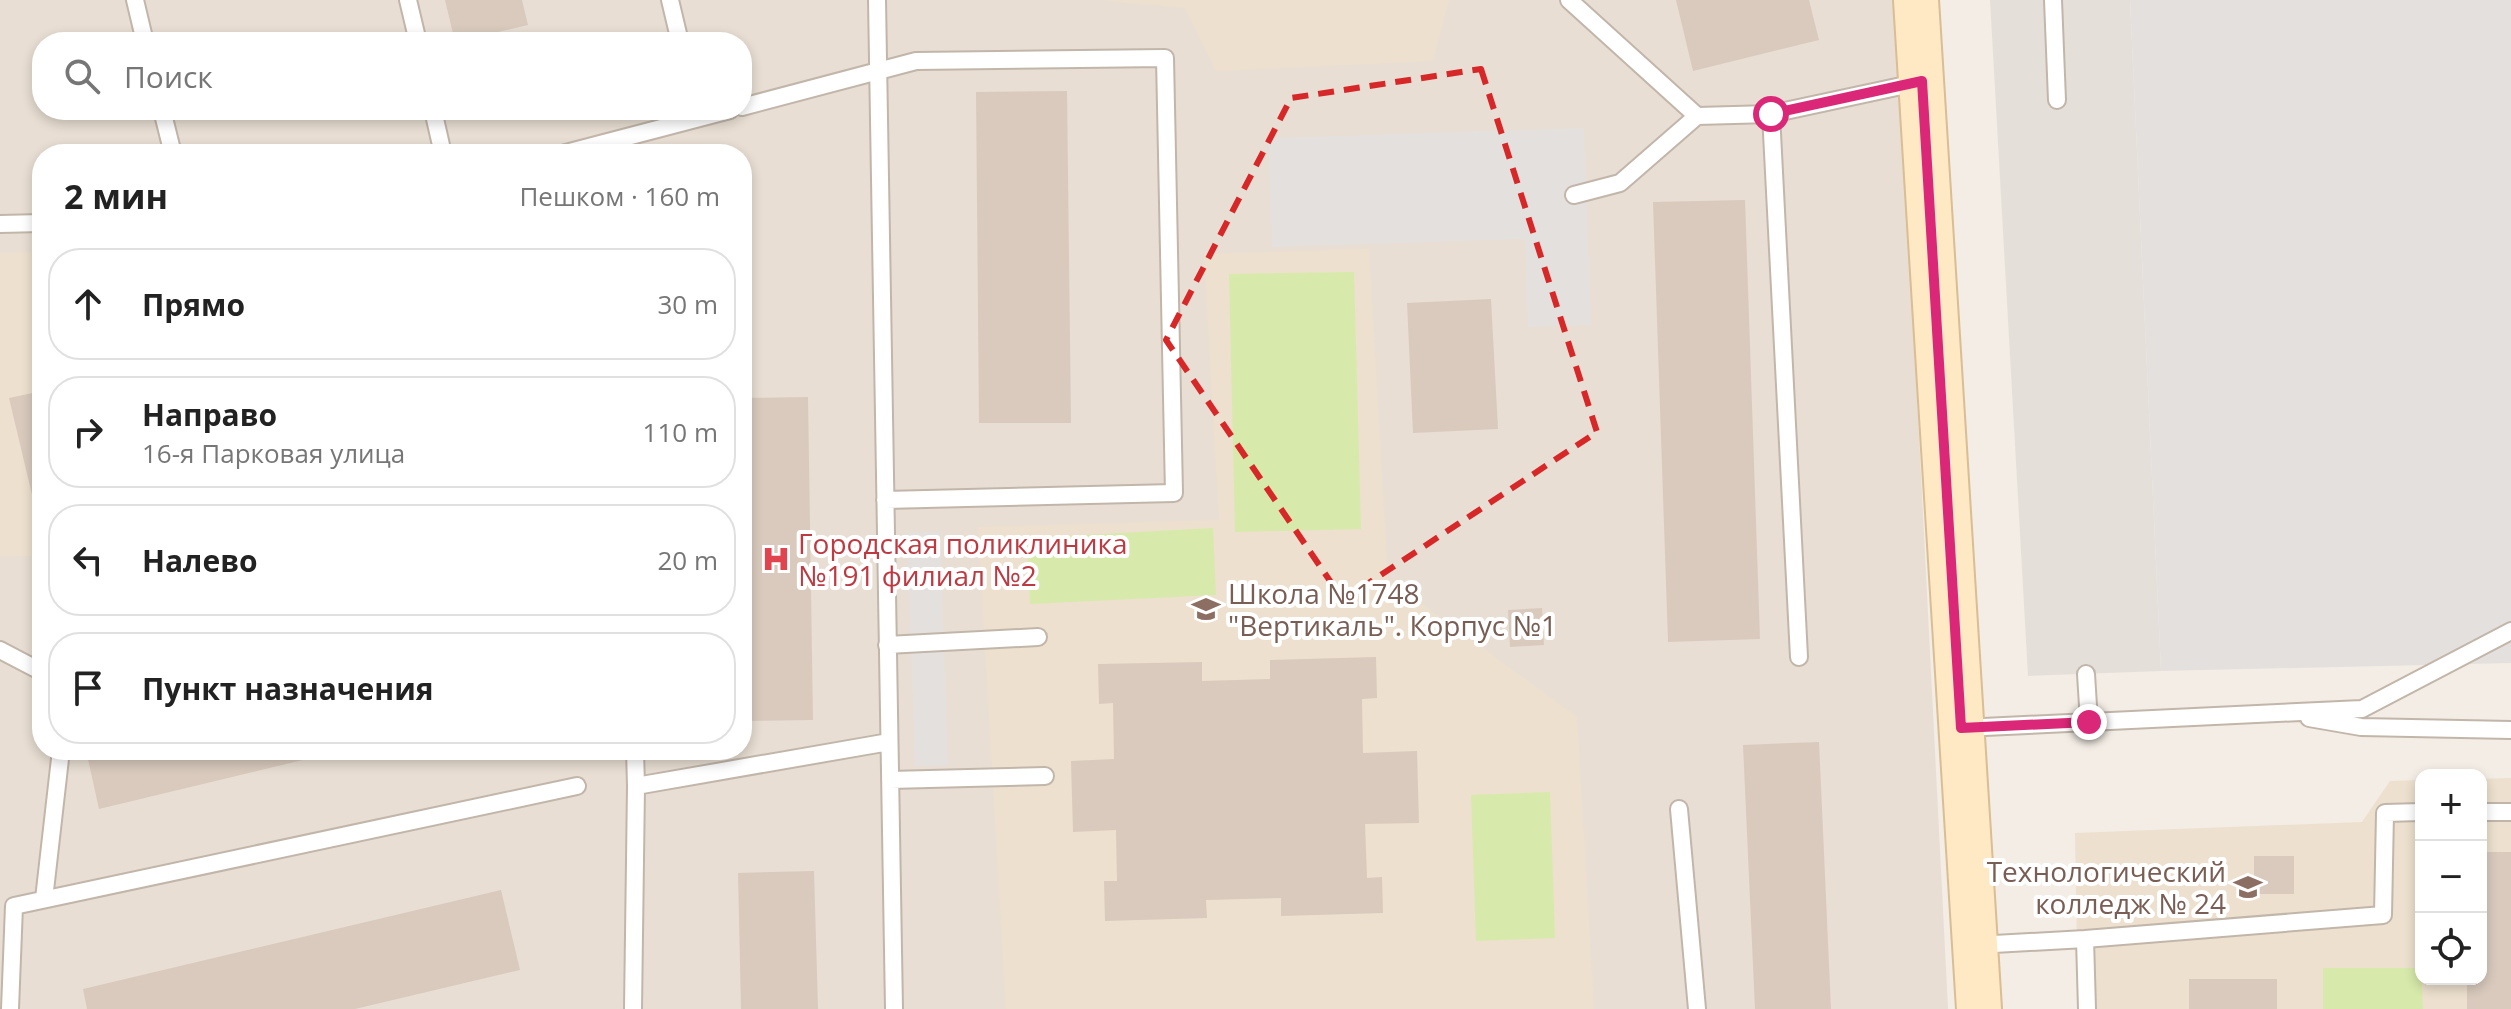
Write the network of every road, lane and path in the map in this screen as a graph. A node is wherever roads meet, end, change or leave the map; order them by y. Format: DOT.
graph roads {
  1 [pos="135,0"];
  2 [pos="408,0"];
  3 [pos="670,0"];
  4 [pos="877,0"];
  5 [pos="1569,0"];
  6 [pos="1916,0"];
  7 [pos="2053,0"];
  8 [pos="143,32"];
  9 [pos="416,32"];
  10 [pos="678,32"];
  11 [pos="877,72"];
  12 [pos="1922,81"];
  13 [pos="2057,100"];
  14 [pos="752,104"];
  15 [pos="1771,114"];
  16 [pos="1697,116"];
  17 [pos="164,120"];
  18 [pos="435,120"];
  19 [pos="677,120"];
  20 [pos="170,144"];
  21 [pos="441,144"];
  22 [pos="598,144"];
  23 [pos="1574,195"];
  24 [pos="32,223"];
  25 [pos="0,224"];
  26 [pos="885,500"];
  27 [pos="2511,631"];
  28 [pos="1038,637"];
  29 [pos="887,645"];
  30 [pos="0,650"];
  31 [pos="1799,657"];
  32 [pos="32,667"];
  33 [pos="2086,674"];
  34 [pos="2282,713"];
  35 [pos="2089,722"];
  36 [pos="1961,728"];
  37 [pos="2511,730"];
  38 [pos="889,742"];
  39 [pos="60,760"];
  40 [pos="635,760"];
  41 [pos="1045,776"];
  42 [pos="890,780"];
  43 [pos="577,786"];
  44 [pos="636,786"];
  45 [pos="1679,809"];
  46 [pos="2415,812"];
  47 [pos="2487,812"];
  48 [pos="2511,812"];
  49 [pos="44,899"];
  50 [pos="2085,939"];
  51 [pos="1975,945"];
  52 [pos="10,1009"];
  53 [pos="633,1009"];
  54 [pos="894,1009"];
  55 [pos="1697,1009"];
  56 [pos="1979,1009"];
  57 [pos="2087,1009"];
  1 -- 8 [label="lane"];
  2 -- 9 [label="lane"];
  3 -- 10 [label="lane"];
  4 -- 11 [label="lane"];
  5 -- 16 [label="lane"];
  6 -- 12 [label="main road"];
  7 -- 13 [label="lane"];
  11 -- 14 [label="lane"];
  11 -- 26 [label="lane"];
  11 -- 26 [label="lane"];
  12 -- 15 [label="lane"];
  12 -- 36 [label="main road"];
  15 -- 16 [label="lane"];
  15 -- 31 [label="lane"];
  16 -- 23 [label="lane"];
  17 -- 20 [label="lane"];
  18 -- 21 [label="lane"];
  19 -- 22 [label="lane"];
  24 -- 25 [label="lane"];
  26 -- 29 [label="lane"];
  27 -- 34 [label="lane"];
  28 -- 29 [label="lane"];
  29 -- 38 [label="lane"];
  30 -- 32 [label="lane"];
  33 -- 35 [label="lane"];
  34 -- 35 [label="lane"];
  34 -- 37 [label="lane"];
  35 -- 36 [label="lane"];
  36 -- 51 [label="main road"];
  38 -- 42 [label="lane"];
  38 -- 44 [label="lane"];
  39 -- 49 [label="lane"];
  40 -- 44 [label="lane"];
  41 -- 42 [label="lane"];
  42 -- 54 [label="lane"];
  43 -- 49 [label="lane"];
  44 -- 53 [label="lane"];
  45 -- 55 [label="lane"];
  46 -- 50 [label="lane"];
  47 -- 48 [label="lane"];
  49 -- 52 [label="lane"];
  50 -- 51 [label="lane"];
  50 -- 57 [label="lane"];
  51 -- 56 [label="main road"];
}
